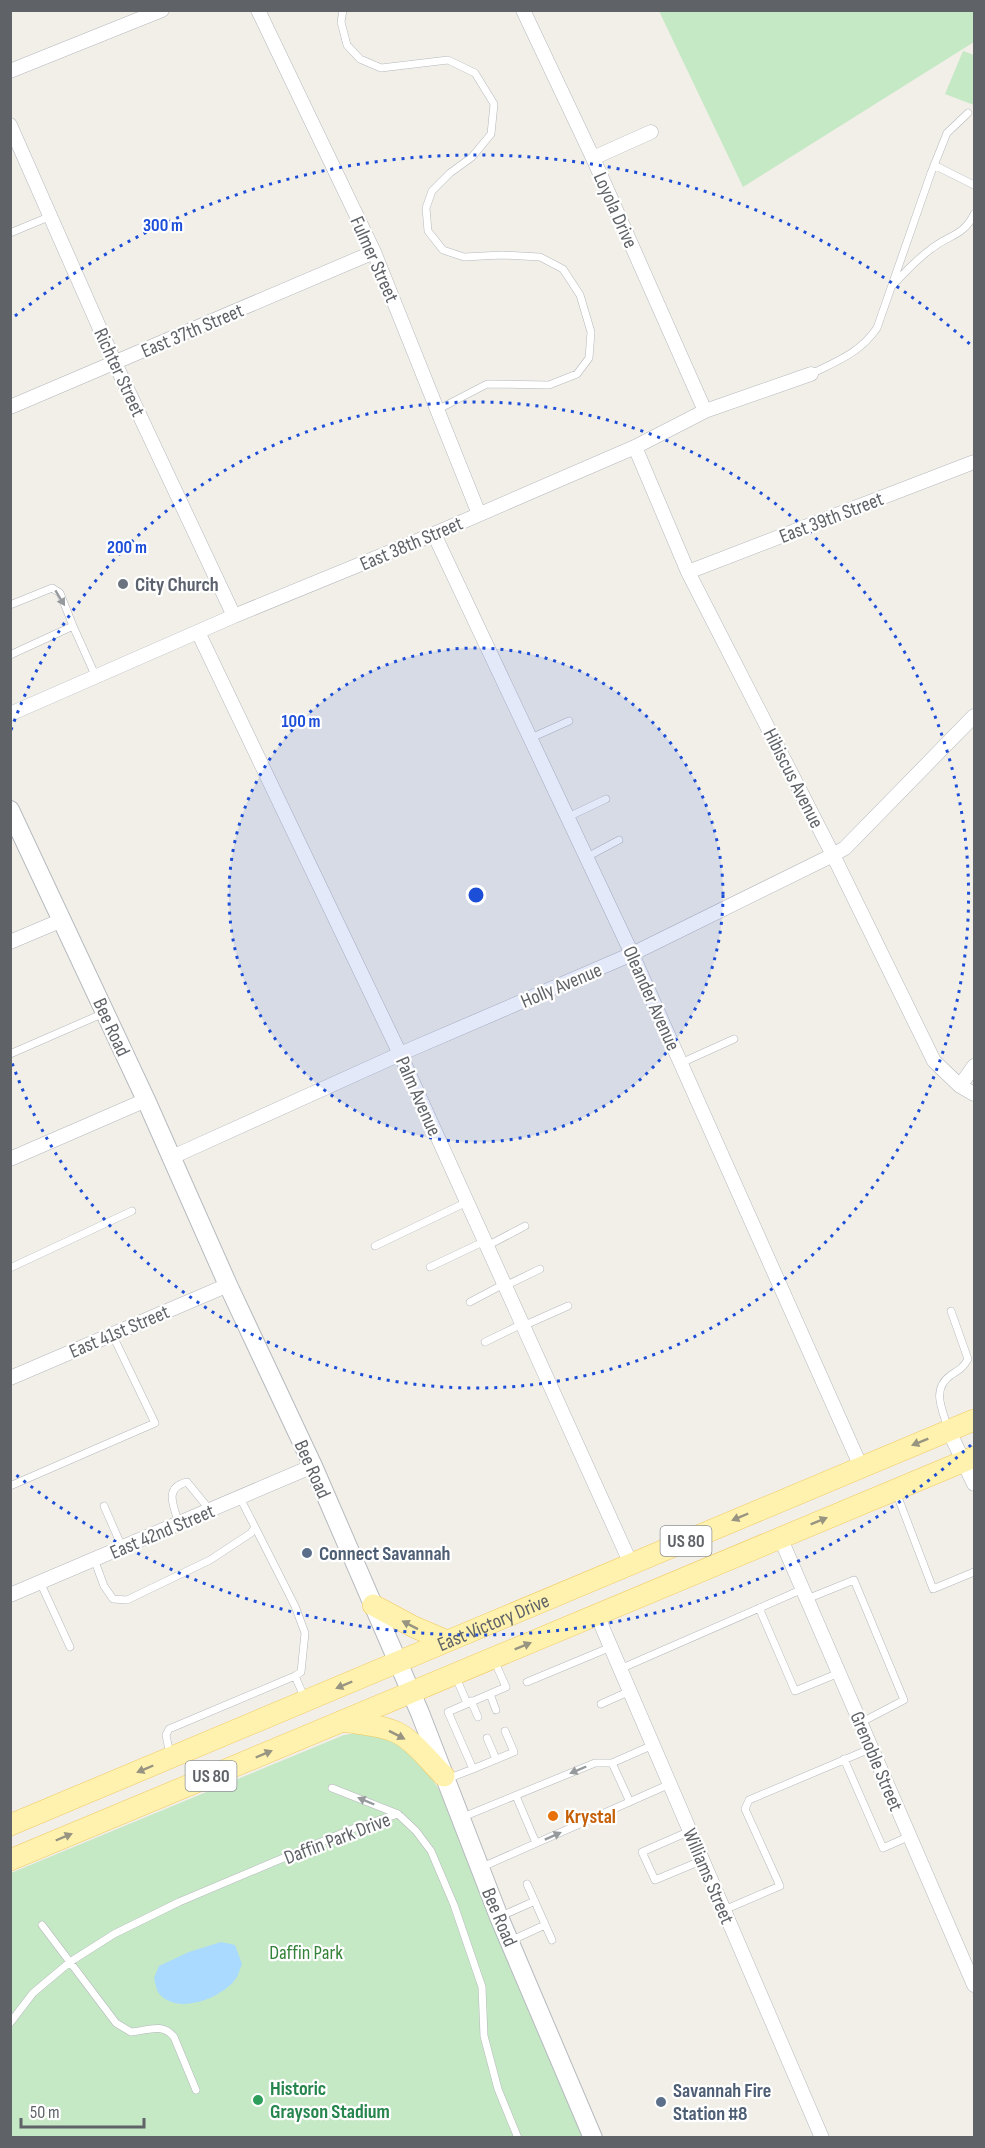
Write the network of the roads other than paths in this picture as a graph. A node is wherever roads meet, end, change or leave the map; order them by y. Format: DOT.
graph roads {
  1 [pos="162,10"];
  2 [pos="258,10"];
  3 [pos="343,10"];
  4 [pos="523,10"];
  5 [pos="10,71"];
  6 [pos="968,113"];
  7 [pos="10,125"];
  8 [pos="651,132"];
  9 [pos="593,158"];
  10 [pos="934,165"];
  11 [pos="975,185"];
  12 [pos="975,214"];
  13 [pos="51,216"];
  14 [pos="10,233"];
  15 [pos="374,252"];
  16 [pos="891,287"];
  17 [pos="115,363"];
  18 [pos="811,374"];
  19 [pos="10,407"];
  20 [pos="437,410"];
  21 [pos="705,411"];
  22 [pos="635,447"];
  23 [pos="975,462"];
  24 [pos="479,514"];
  25 [pos="434,534"];
  26 [pos="688,572"];
  27 [pos="10,605"];
  28 [pos="234,616"];
  29 [pos="73,626"];
  30 [pos="198,632"];
  31 [pos="10,655"];
  32 [pos="96,676"];
  33 [pos="10,714"];
  34 [pos="975,716"];
  35 [pos="569,721"];
  36 [pos="531,738"];
  37 [pos="606,799"];
  38 [pos="10,810"];
  39 [pos="568,817"];
  40 [pos="15,831"];
  41 [pos="619,840"];
  42 [pos="833,855"];
  43 [pos="586,857"];
  44 [pos="62,920"];
  45 [pos="10,942"];
  46 [pos="632,954"];
  47 [pos="105,1013"];
  48 [pos="734,1039"];
  49 [pos="10,1054"];
  50 [pos="400,1054"];
  51 [pos="681,1063"];
  52 [pos="975,1066"];
  53 [pos="960,1086"];
  54 [pos="975,1094"];
  55 [pos="146,1100"];
  56 [pos="170,1158"];
  57 [pos="10,1159"];
  58 [pos="467,1202"];
  59 [pos="132,1211"];
  60 [pos="525,1226"];
  61 [pos="486,1244"];
  62 [pos="375,1246"];
  63 [pos="430,1267"];
  64 [pos="10,1268"];
  65 [pos="540,1269"];
  66 [pos="228,1285"];
  67 [pos="505,1285"];
  68 [pos="470,1302"];
  69 [pos="568,1306"];
  70 [pos="951,1311"];
  71 [pos="523,1325"];
  72 [pos="112,1334"];
  73 [pos="485,1342"];
  74 [pos="10,1378"];
  75 [pos="975,1420"];
  76 [pos="949,1431"];
  77 [pos="969,1459"];
  78 [pos="313,1466"];
  79 [pos="861,1467"];
  80 [pos="975,1484"];
  81 [pos="10,1486"];
  82 [pos="895,1490"];
  83 [pos="240,1498"];
  84 [pos="104,1506"];
  85 [pos="210,1510"];
  86 [pos="178,1524"];
  87 [pos="255,1527"];
  88 [pos="780,1537"];
  89 [pos="122,1547"];
  90 [pos="94,1559"];
  91 [pos="631,1564"];
  92 [pos="975,1572"];
  93 [pos="40,1582"];
  94 [pos="10,1594"];
  95 [pos="805,1594"];
  96 [pos="373,1605"];
  97 [pos="759,1608"];
  98 [pos="597,1615"];
  99 [pos="447,1641"];
  100 [pos="70,1647"];
  101 [pos="610,1647"];
  102 [pos="493,1658"];
  103 [pos="398,1662"];
  104 [pos="620,1669"];
  105 [pos="839,1673"];
  106 [pos="454,1674"];
  107 [pos="295,1676"];
  108 [pos="527,1682"];
  109 [pos="630,1691"];
  110 [pos="411,1692"];
  111 [pos="490,1694"];
  112 [pos="306,1701"];
  113 [pos="469,1702"];
  114 [pos="601,1704"];
  115 [pos="496,1710"];
  116 [pos="478,1717"];
  117 [pos="341,1721"];
  118 [pos="861,1723"];
  119 [pos="505,1731"];
  120 [pos="487,1738"];
  121 [pos="653,1745"];
  122 [pos="872,1748"];
  123 [pos="171,1758"];
  124 [pos="496,1759"];
  125 [pos="844,1759"];
  126 [pos="612,1763"];
  127 [pos="473,1769"];
  128 [pos="445,1778"];
  129 [pos="670,1784"];
  130 [pos="332,1788"];
  131 [pos="516,1796"];
  132 [pos="630,1802"];
  133 [pos="398,1814"];
  134 [pos="462,1818"];
  135 [pos="10,1825"];
  136 [pos="690,1831"];
  137 [pos="910,1836"];
  138 [pos="536,1843"];
  139 [pos="12,1856"];
  140 [pos="702,1860"];
  141 [pos="480,1868"];
  142 [pos="527,1884"];
  143 [pos="535,1901"];
  144 [pos="724,1910"];
  145 [pos="499,1917"];
  146 [pos="42,1925"];
  147 [pos="545,1925"];
  148 [pos="552,1940"];
  149 [pos="510,1941"];
  150 [pos="69,1962"];
  151 [pos="975,1985"];
  152 [pos="10,2023"];
  153 [pos="196,2090"];
  154 [pos="518,2138"];
  155 [pos="593,2138"];
  156 [pos="822,2138"];
  1 -- 5 [label="street"];
  2 -- 15 [label="street, Fulmer Street"];
  3 -- 20 [label="lane"];
  4 -- 9 [label="street, Loyola Drive"];
  6 -- 10 [label="lane"];
  7 -- 13 [label="street, Richter Street"];
  8 -- 9 [label="street"];
  9 -- 21 [label="street, Loyola Drive"];
  10 -- 11 [label="lane"];
  10 -- 16 [label="lane"];
  12 -- 16 [label="lane"];
  13 -- 14 [label="lane"];
  13 -- 17 [label="street, Richter Street"];
  15 -- 17 [label="street, East 37th Street"];
  15 -- 20 [label="street, Fulmer Street"];
  16 -- 18 [label="lane"];
  17 -- 19 [label="street, East 37th Street"];
  17 -- 28 [label="street, Richter Street"];
  18 -- 21 [label="street, East 38th Street"];
  20 -- 24 [label="street, Fulmer Street"];
  21 -- 22 [label="street, East 38th Street"];
  22 -- 24 [label="street, East 38th Street"];
  22 -- 26 [label="street, Hibiscus Avenue"];
  23 -- 26 [label="street, East 39th Street"];
  24 -- 25 [label="street, East 38th Street"];
  25 -- 28 [label="street, East 38th Street"];
  25 -- 36 [label="street, Oleander Avenue"];
  26 -- 42 [label="street, Hibiscus Avenue"];
  27 -- 29 [label="lane, one-way"];
  28 -- 30 [label="street, East 38th Street"];
  29 -- 31 [label="lane"];
  29 -- 32 [label="lane"];
  30 -- 32 [label="street, East 38th Street"];
  30 -- 50 [label="street, Palm Avenue"];
  32 -- 33 [label="street, East 38th Street"];
  34 -- 42 [label="street, Holly Avenue"];
  35 -- 36 [label="lane"];
  36 -- 39 [label="street, Oleander Avenue"];
  37 -- 39 [label="lane"];
  38 -- 40 [label="main road, Bee Road"];
  39 -- 43 [label="street, Oleander Avenue"];
  40 -- 44 [label="main road, Bee Road"];
  41 -- 43 [label="lane"];
  42 -- 46 [label="street, Holly Avenue"];
  42 -- 53 [label="street, Hibiscus Avenue"];
  43 -- 46 [label="street, Oleander Avenue"];
  44 -- 45 [label="street"];
  44 -- 47 [label="main road, Bee Road"];
  46 -- 50 [label="street, Holly Avenue"];
  46 -- 51 [label="street, Oleander Avenue"];
  47 -- 49 [label="lane"];
  47 -- 55 [label="main road, Bee Road"];
  48 -- 51 [label="lane"];
  50 -- 56 [label="street, Holly Avenue"];
  50 -- 58 [label="street, Palm Avenue"];
  51 -- 79 [label="street, Oleander Avenue"];
  52 -- 53 [label="street"];
  53 -- 54 [label="street, Hibiscus Avenue"];
  55 -- 56 [label="main road, Bee Road"];
  55 -- 57 [label="street"];
  56 -- 66 [label="main road, Bee Road"];
  58 -- 61 [label="street, Palm Avenue"];
  58 -- 62 [label="lane"];
  59 -- 64 [label="lane"];
  60 -- 61 [label="lane"];
  61 -- 63 [label="lane"];
  61 -- 67 [label="street, Palm Avenue"];
  65 -- 67 [label="lane"];
  66 -- 72 [label="street, East 41st Street"];
  66 -- 78 [label="main road, Bee Road"];
  67 -- 68 [label="lane"];
  67 -- 71 [label="street, Palm Avenue"];
  69 -- 71 [label="lane"];
  70 -- 76 [label="lane"];
  71 -- 73 [label="lane"];
  71 -- 91 [label="street, Palm Avenue"];
  72 -- 74 [label="street, East 41st Street"];
  72 -- 81 [label="lane"];
  75 -- 76 [label="main road, East Victory Drive / US 80"];
  76 -- 77 [label="street"];
  76 -- 79 [label="main road, East Victory Drive / US 80, one-way"];
  77 -- 80 [label="street"];
  77 -- 82 [label="main road, East Victory Drive / US 80"];
  78 -- 83 [label="street, East 42nd Street"];
  78 -- 96 [label="main road, Bee Road"];
  79 -- 91 [label="main road, East Victory Drive / US 80, one-way"];
  88 -- 82 [label="main road, East Victory Drive / US 80, one-way"];
  82 -- 92 [label="lane"];
  83 -- 85 [label="street, East 42nd Street"];
  83 -- 87 [label="lane"];
  84 -- 89 [label="lane"];
  85 -- 86 [label="street, East 42nd Street"];
  85 -- 86 [label="lane"];
  86 -- 89 [label="street, East 42nd Street"];
  87 -- 90 [label="lane"];
  87 -- 107 [label="lane"];
  88 -- 95 [label="street, Grenoble Street"];
  88 -- 98 [label="main road, East Victory Drive / US 80"];
  89 -- 90 [label="street, East 42nd Street"];
  90 -- 93 [label="street, East 42nd Street"];
  91 -- 99 [label="main road, East Victory Drive / US 80"];
  93 -- 94 [label="street, East 42nd Street"];
  93 -- 100 [label="lane"];
  95 -- 97 [label="lane"];
  95 -- 105 [label="street, Grenoble Street"];
  95 -- 118 [label="lane"];
  99 -- 96 [label="main road, one-way"];
  96 -- 103 [label="main road, Bee Road"];
  97 -- 104 [label="lane"];
  97 -- 105 [label="lane"];
  98 -- 101 [label="street, Williams Street"];
  102 -- 98 [label="main road, East Victory Drive / US 80, one-way"];
  99 -- 103 [label="main road, East Victory Drive / US 80"];
  101 -- 104 [label="street, Williams Street"];
  101 -- 108 [label="lane"];
  102 -- 106 [label="main road, East Victory Drive / US 80"];
  102 -- 111 [label="lane"];
  103 -- 110 [label="main road, Bee Road"];
  103 -- 112 [label="main road, East Victory Drive / US 80, one-way"];
  104 -- 109 [label="street, Williams Street"];
  105 -- 118 [label="street, Grenoble Street"];
  106 -- 110 [label="main road, East Victory Drive / US 80"];
  106 -- 113 [label="lane"];
  107 -- 112 [label="lane"];
  107 -- 123 [label="lane"];
  109 -- 114 [label="lane"];
  109 -- 121 [label="street, Williams Street"];
  110 -- 117 [label="main road, East Victory Drive / US 80"];
  110 -- 128 [label="main road, Bee Road"];
  111 -- 113 [label="lane"];
  111 -- 115 [label="lane"];
  112 -- 123 [label="main road, East Victory Drive / US 80"];
  113 -- 116 [label="lane"];
  113 -- 127 [label="lane"];
  117 -- 128 [label="main road, one-way"];
  139 -- 117 [label="main road, East Victory Drive / US 80, one-way"];
  118 -- 122 [label="street, Grenoble Street"];
  119 -- 124 [label="lane"];
  120 -- 124 [label="lane"];
  121 -- 126 [label="lane"];
  121 -- 129 [label="street, Williams Street"];
  122 -- 125 [label="lane"];
  122 -- 137 [label="street, Grenoble Street"];
  123 -- 135 [label="main road, East Victory Drive / US 80, one-way"];
  124 -- 127 [label="lane"];
  125 -- 137 [label="lane"];
  125 -- 144 [label="lane"];
  126 -- 131 [label="lane, one-way"];
  126 -- 132 [label="lane"];
  127 -- 128 [label="lane"];
  128 -- 134 [label="main road, Bee Road"];
  129 -- 132 [label="lane"];
  129 -- 136 [label="street, Williams Street"];
  133 -- 130 [label="lane, one-way"];
  131 -- 134 [label="lane"];
  131 -- 138 [label="lane"];
  138 -- 132 [label="lane, one-way"];
  133 -- 150 [label="lane, Daffin Park Drive"];
  133 -- 154 [label="lane, Daffin Park Drive"];
  134 -- 141 [label="main road, Bee Road"];
  136 -- 140 [label="street, Williams Street"];
  136 -- 140 [label="lane"];
  137 -- 151 [label="street, Grenoble Street"];
  138 -- 141 [label="lane"];
  140 -- 144 [label="street, Williams Street"];
  141 -- 145 [label="main road, Bee Road"];
  142 -- 143 [label="lane"];
  143 -- 145 [label="lane"];
  143 -- 147 [label="lane"];
  144 -- 156 [label="street, Williams Street"];
  145 -- 149 [label="main road, Bee Road"];
  146 -- 150 [label="lane"];
  147 -- 148 [label="lane"];
  147 -- 149 [label="lane"];
  149 -- 155 [label="main road, Bee Road"];
  150 -- 152 [label="lane, Daffin Park Drive"];
  150 -- 153 [label="lane"];
}
